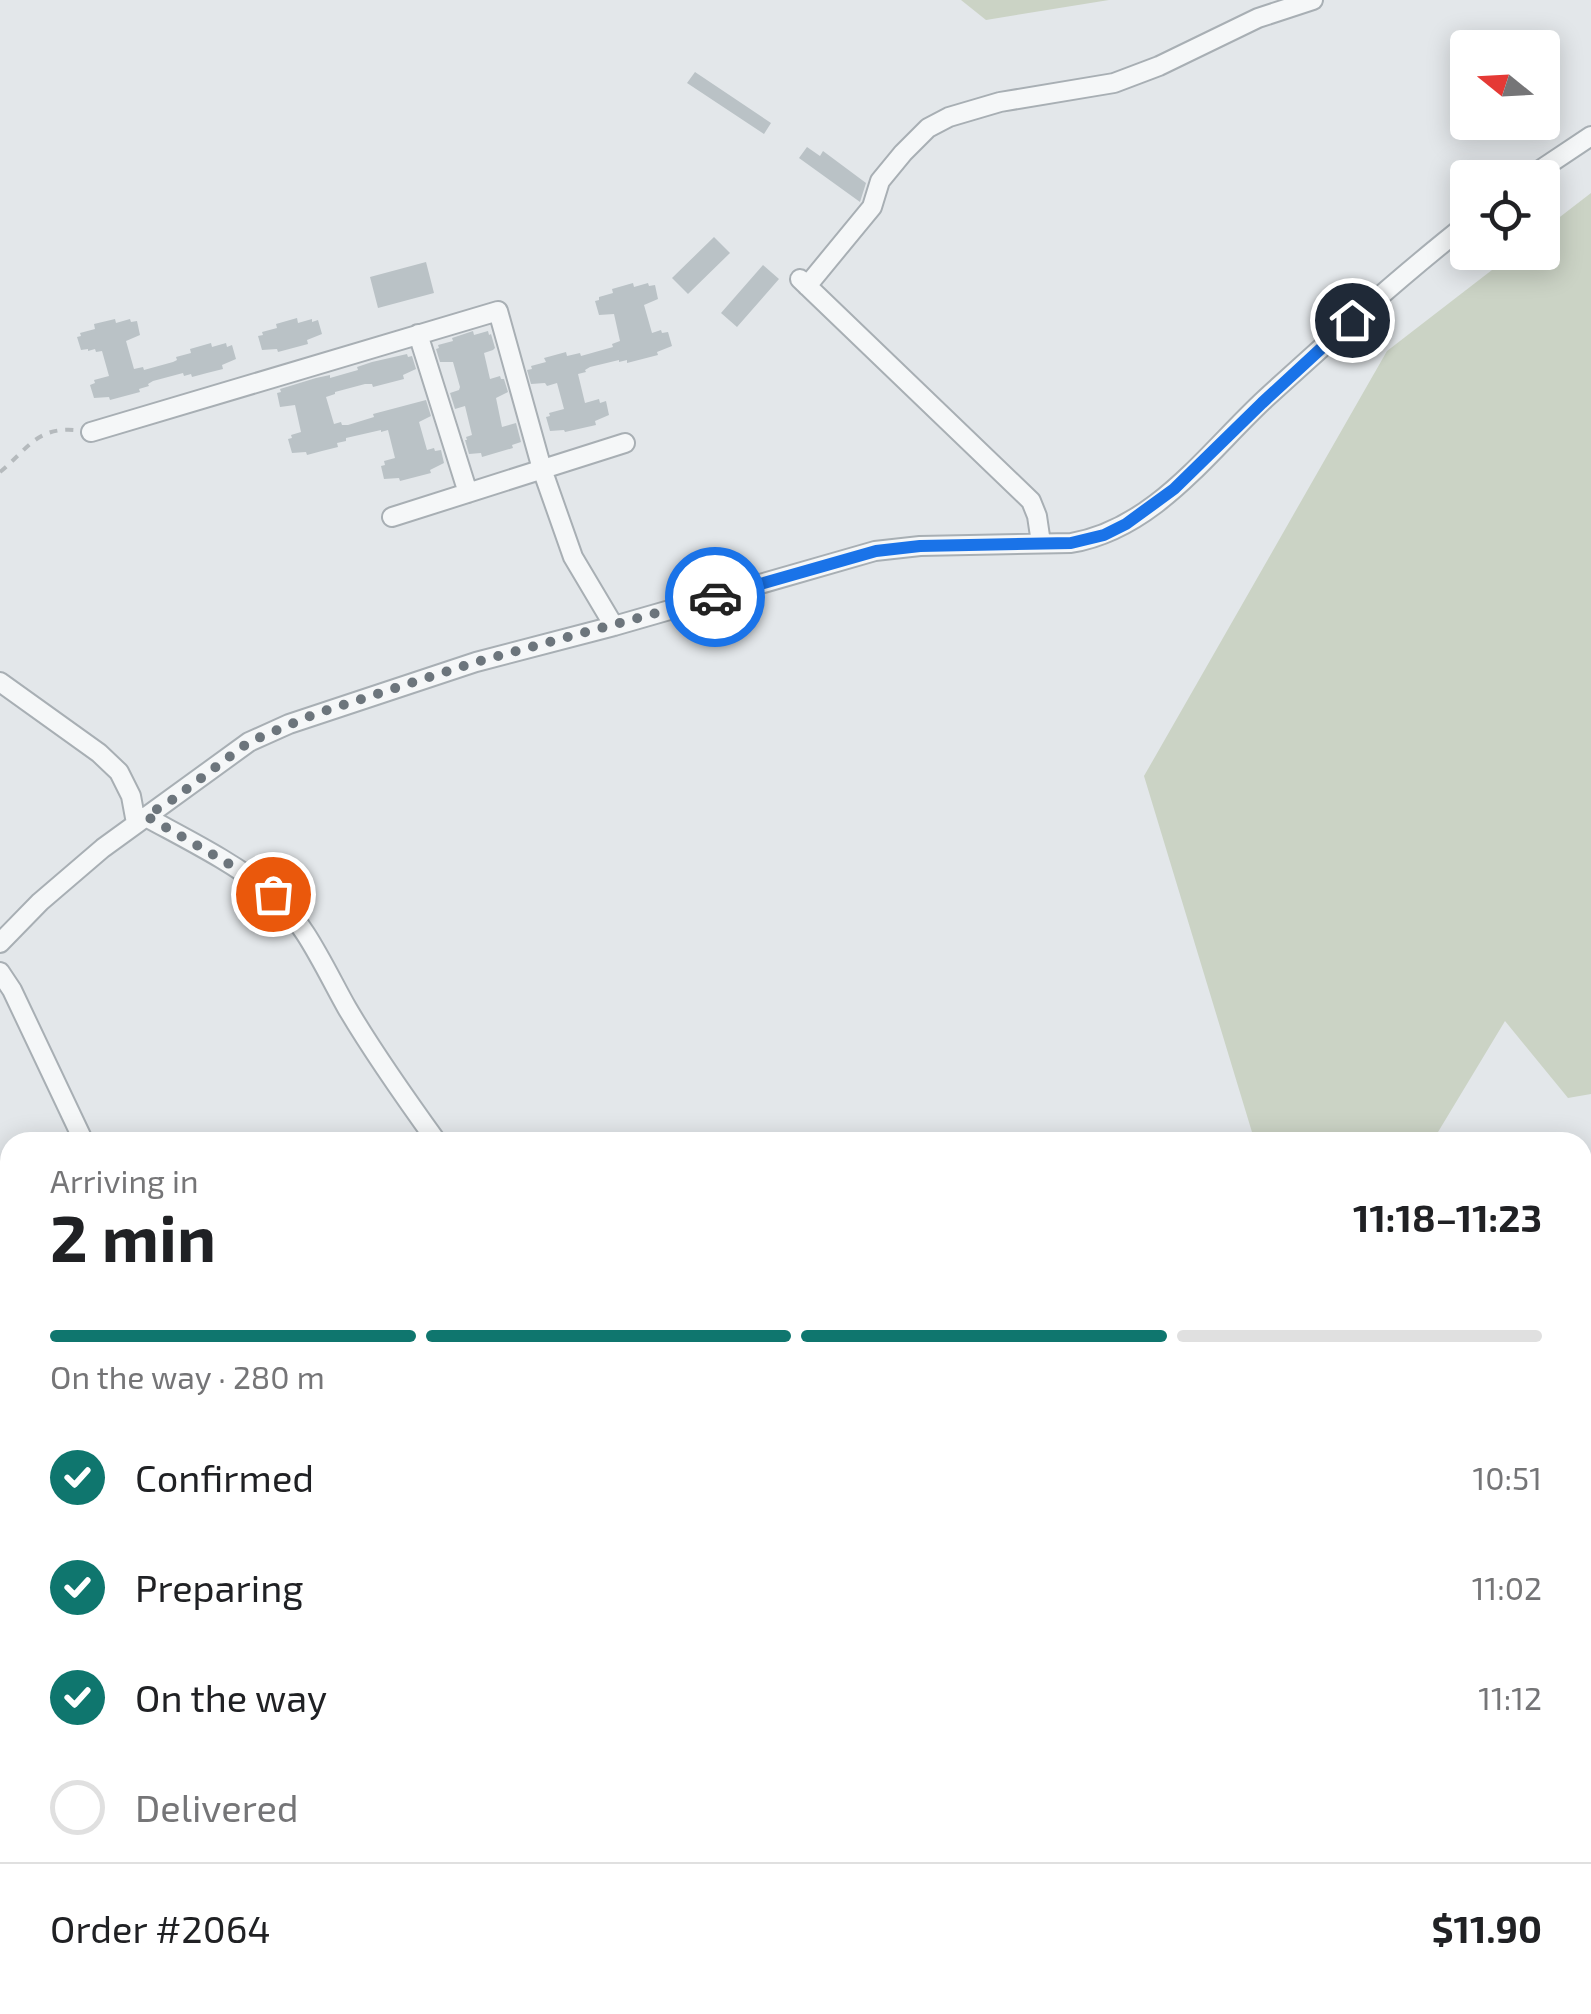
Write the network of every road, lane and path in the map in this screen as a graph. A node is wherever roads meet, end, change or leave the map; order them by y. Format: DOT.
graph roads {
  1 [pos="1314,0"];
  2 [pos="1591,136"];
  3 [pos="1555,160"];
  4 [pos="1450,238"];
  5 [pos="418,334"];
  6 [pos="91,432"];
  7 [pos="625,443"];
  8 [pos="542,470"];
  9 [pos="0,472"];
  10 [pos="468,492"];
  11 [pos="392,516"];
  12 [pos="1040,543"];
  13 [pos="614,626"];
  14 [pos="0,682"];
  15 [pos="141,820"];
  16 [pos="0,942"];
  17 [pos="0,972"];
  18 [pos="79,1132"];
  19 [pos="430,1132"];
  1 -- 12 [label="street"];
  2 -- 3 [label="street"];
  4 -- 12 [label="street"];
  5 -- 6 [label="street"];
  5 -- 8 [label="street"];
  5 -- 10 [label="street"];
  6 -- 9 [label="path"];
  7 -- 8 [label="street"];
  8 -- 10 [label="street"];
  8 -- 13 [label="street"];
  10 -- 11 [label="street"];
  12 -- 13 [label="street"];
  13 -- 15 [label="street"];
  14 -- 15 [label="street"];
  15 -- 16 [label="street"];
  15 -- 19 [label="street"];
  17 -- 18 [label="street"];
}
